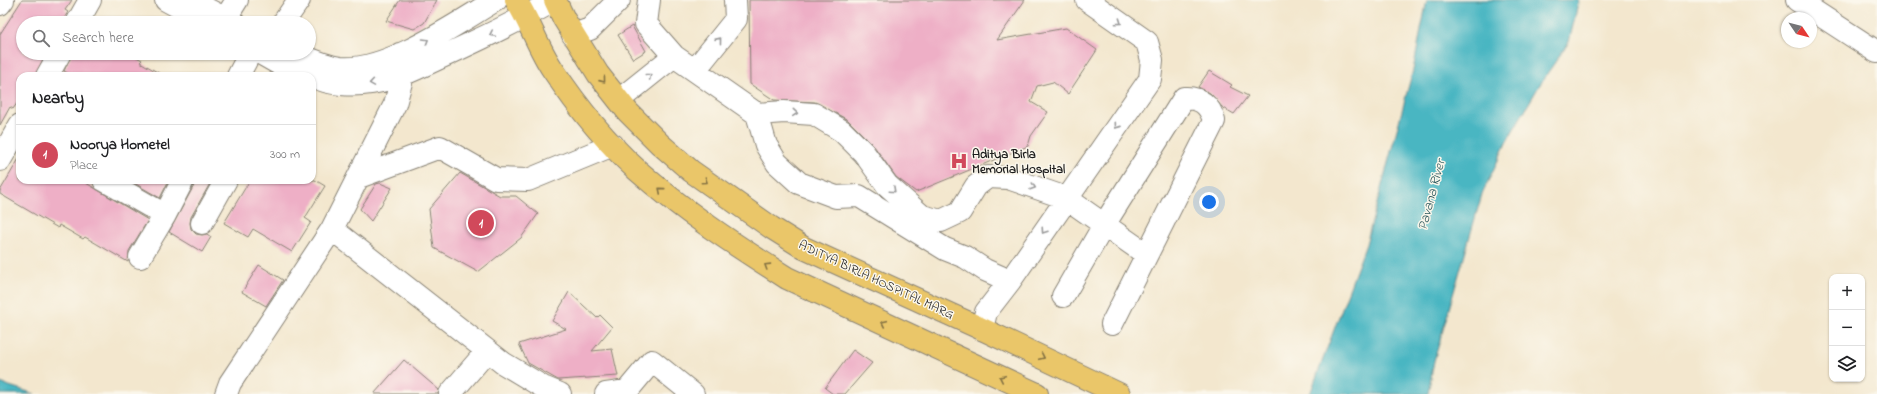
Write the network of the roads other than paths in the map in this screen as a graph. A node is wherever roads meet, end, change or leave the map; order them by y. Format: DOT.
graph roads {
  1 [pos="2,0"];
  2 [pos="166,0"];
  3 [pos="189,0"];
  4 [pos="237,0"];
  5 [pos="299,0"];
  6 [pos="476,0"];
  7 [pos="496,0"];
  8 [pos="555,0"];
  9 [pos="619,0"];
  10 [pos="649,0"];
  11 [pos="734,0"];
  12 [pos="1087,0"];
  13 [pos="1797,0"];
  14 [pos="87,1"];
  15 [pos="0,4"];
  16 [pos="522,8"];
  17 [pos="80,16"];
  18 [pos="207,16"];
  19 [pos="213,16"];
  20 [pos="226,16"];
  21 [pos="288,16"];
  22 [pos="452,26"];
  23 [pos="574,35"];
  24 [pos="1877,52"];
  25 [pos="400,54"];
  26 [pos="674,56"];
  27 [pos="246,60"];
  28 [pos="276,60"];
  29 [pos="289,66"];
  30 [pos="695,70"];
  31 [pos="240,72"];
  32 [pos="303,72"];
  33 [pos="403,75"];
  34 [pos="316,78"];
  35 [pos="619,100"];
  36 [pos="756,114"];
  37 [pos="16,133"];
  38 [pos="613,145"];
  39 [pos="0,160"];
  40 [pos="359,177"];
  41 [pos="111,184"];
  42 [pos="182,184"];
  43 [pos="224,184"];
  44 [pos="1066,198"];
  45 [pos="165,216"];
  46 [pos="202,223"];
  47 [pos="1104,225"];
  48 [pos="332,229"];
  49 [pos="1146,254"];
  50 [pos="140,257"];
  51 [pos="1010,281"];
  52 [pos="1063,296"];
  53 [pos="1112,324"];
  54 [pos="982,329"];
  55 [pos="487,351"];
  56 [pos="228,388"];
  57 [pos="549,392"];
  58 [pos="627,393"];
  59 [pos="450,394"];
  60 [pos="606,394"];
  61 [pos="693,394"];
  62 [pos="1037,394"];
  63 [pos="1119,394"];
  1 -- 15 [label="street"];
  2 -- 18 [label="street"];
  3 -- 19 [label="street"];
  4 -- 20 [label="street"];
  5 -- 21 [label="street"];
  6 -- 22 [label="street"];
  7 -- 22 [label="street"];
  8 -- 16 [label="street"];
  8 -- 23 [label="main road, ADITYA BIRLA HOSPITAL MARG"];
  9 -- 23 [label="street"];
  10 -- 26 [label="street"];
  30 -- 11 [label="street, one-way"];
  12 -- 44 [label="street, one-way"];
  13 -- 24 [label="street"];
  14 -- 17 [label="street"];
  16 -- 33 [label="street, one-way"];
  16 -- 38 [label="main road"];
  25 -- 22 [label="street, one-way"];
  23 -- 35 [label="main road, ADITYA BIRLA HOSPITAL MARG, one-way"];
  25 -- 29 [label="street"];
  25 -- 33 [label="street"];
  26 -- 30 [label="street"];
  35 -- 26 [label="street, one-way"];
  27 -- 31 [label="street"];
  28 -- 29 [label="street"];
  29 -- 32 [label="street"];
  30 -- 36 [label="street"];
  33 -- 34 [label="street, one-way"];
  33 -- 40 [label="street"];
  35 -- 54 [label="main road, ADITYA BIRLA HOSPITAL MARG, one-way"];
  36 -- 44 [label="street, one-way"];
  36 -- 51 [label="street"];
  37 -- 39 [label="street"];
  38 -- 40 [label="street"];
  62 -- 38 [label="main road, one-way"];
  40 -- 48 [label="street"];
  41 -- 45 [label="street"];
  42 -- 45 [label="street"];
  43 -- 46 [label="street"];
  44 -- 47 [label="street"];
  44 -- 51 [label="street, one-way"];
  45 -- 50 [label="street"];
  47 -- 49 [label="street"];
  47 -- 49 [label="street"];
  47 -- 52 [label="street"];
  48 -- 55 [label="street"];
  48 -- 56 [label="street"];
  49 -- 53 [label="street"];
  51 -- 54 [label="street"];
  54 -- 63 [label="main road, ADITYA BIRLA HOSPITAL MARG, one-way"];
  55 -- 57 [label="street"];
  55 -- 59 [label="street"];
  58 -- 60 [label="street"];
  58 -- 61 [label="street"];
}
